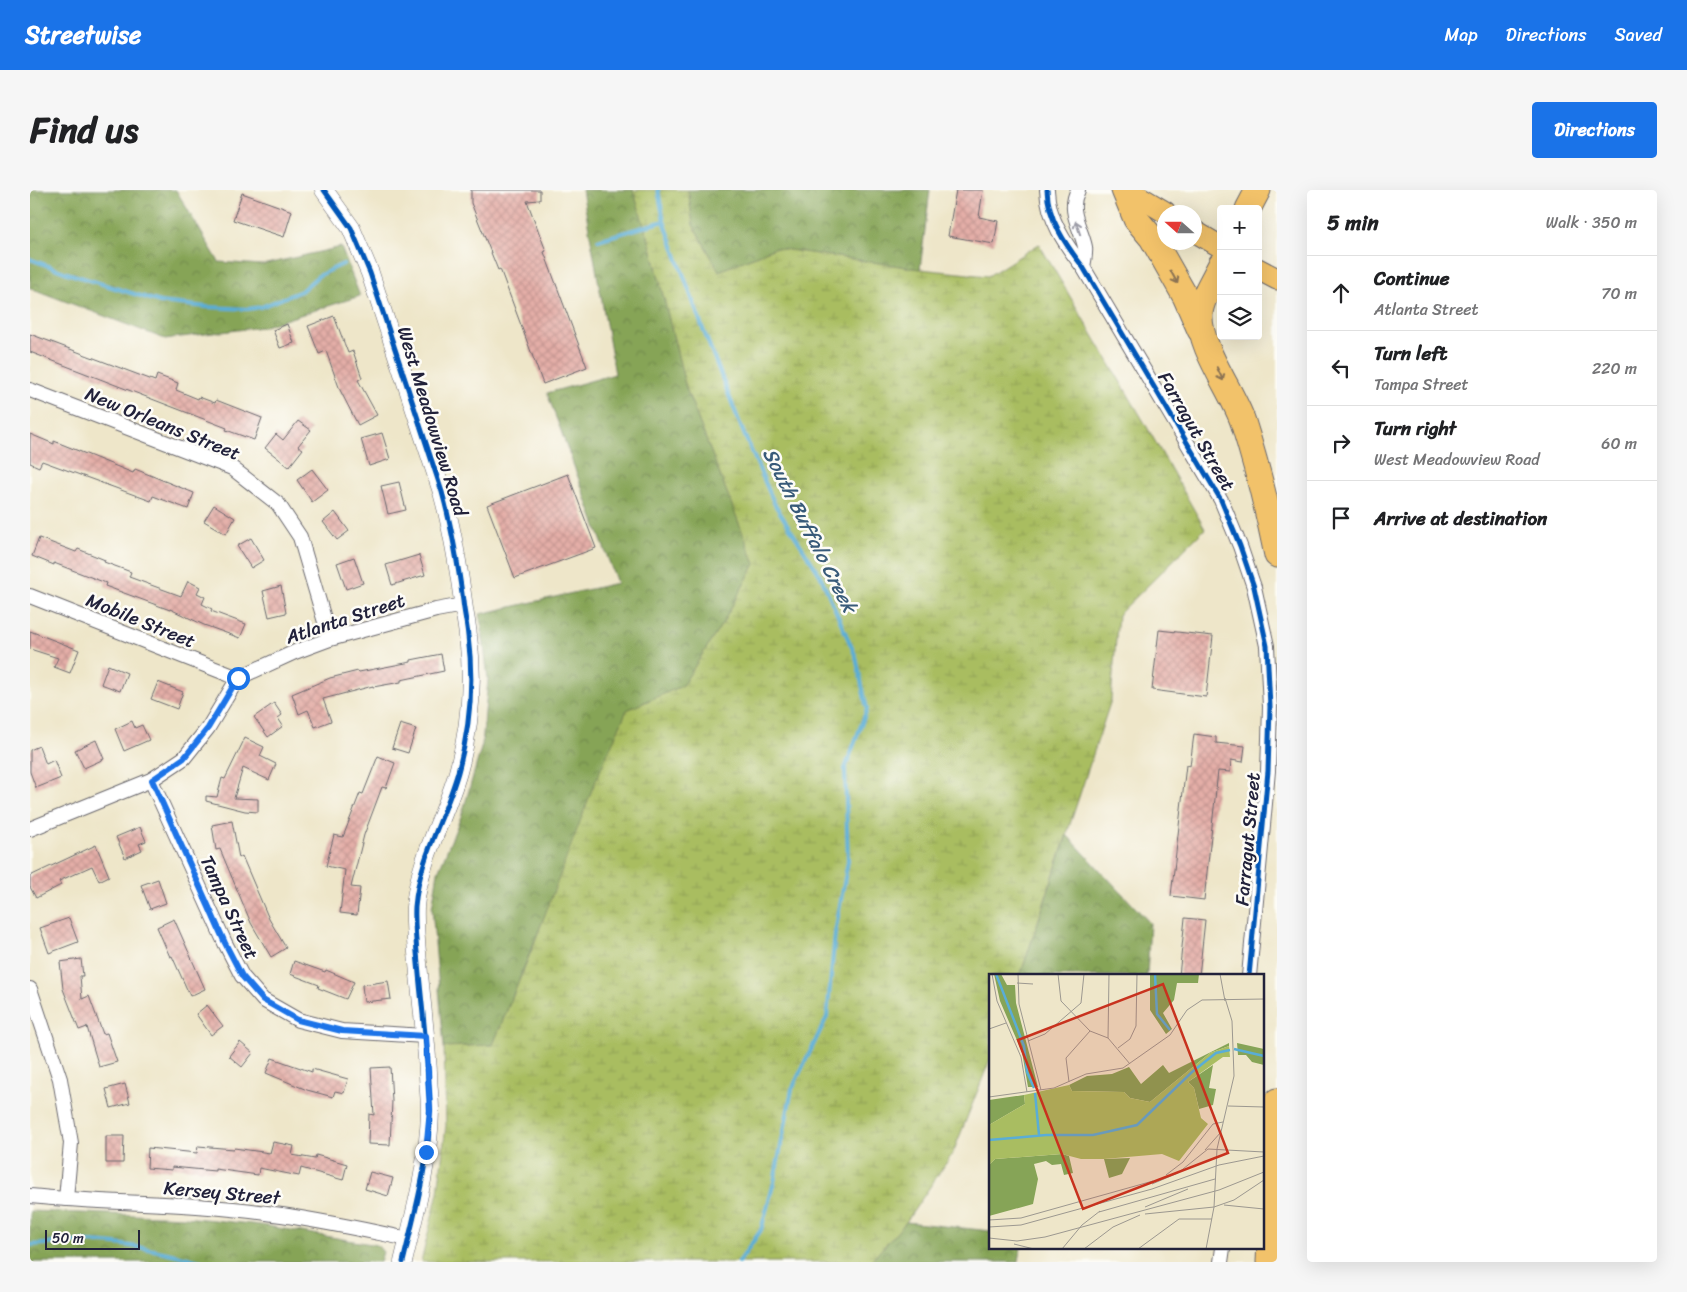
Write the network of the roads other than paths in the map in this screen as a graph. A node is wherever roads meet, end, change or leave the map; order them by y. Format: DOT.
graph roads {
  1 [pos="324,190"];
  2 [pos="1047,190"];
  3 [pos="1078,190"];
  4 [pos="1124,190"];
  5 [pos="1128,190"];
  6 [pos="1258,190"];
  7 [pos="1250,205"];
  8 [pos="1157,207"];
  9 [pos="1202,236"];
  10 [pos="1217,245"];
  11 [pos="1083,267"];
  12 [pos="1217,272"];
  13 [pos="1204,339"];
  14 [pos="30,390"];
  15 [pos="1277,556"];
  16 [pos="30,596"];
  17 [pos="463,605"];
  18 [pos="330,638"];
  19 [pos="238,678"];
  20 [pos="152,780"];
  21 [pos="30,829"];
  22 [pos="1249,974"];
  23 [pos="30,990"];
  24 [pos="426,1036"];
  25 [pos="1277,1101"];
  26 [pos="1277,1193"];
  27 [pos="30,1196"];
  28 [pos="66,1199"];
  29 [pos="409,1239"];
  30 [pos="403,1262"];
  31 [pos="1269,1262"];
  1 -- 17 [label="street, West Meadowview Road"];
  2 -- 11 [label="street, Farragut Street"];
  11 -- 3 [label="street, one-way"];
  4 -- 13 [label="highway, one-way"];
  5 -- 8 [label="main road"];
  6 -- 7 [label="highway"];
  9 -- 10 [label="main road"];
  11 -- 22 [label="street, Farragut Street"];
  12 -- 13 [label="highway"];
  13 -- 15 [label="highway, one-way"];
  14 -- 18 [label="street, New Orleans Street"];
  16 -- 19 [label="street, Mobile Street"];
  17 -- 18 [label="street, Atlanta Street"];
  17 -- 24 [label="street, West Meadowview Road"];
  18 -- 19 [label="street, Atlanta Street"];
  19 -- 20 [label="street"];
  20 -- 21 [label="street"];
  20 -- 24 [label="street, Tampa Street"];
  23 -- 28 [label="street"];
  24 -- 29 [label="street, West Meadowview Road"];
  25 -- 31 [label="highway"];
  26 -- 31 [label="highway"];
  27 -- 28 [label="street, Kersey Street"];
  28 -- 29 [label="street, Kersey Street"];
  29 -- 30 [label="street, West Meadowview Road"];
}
